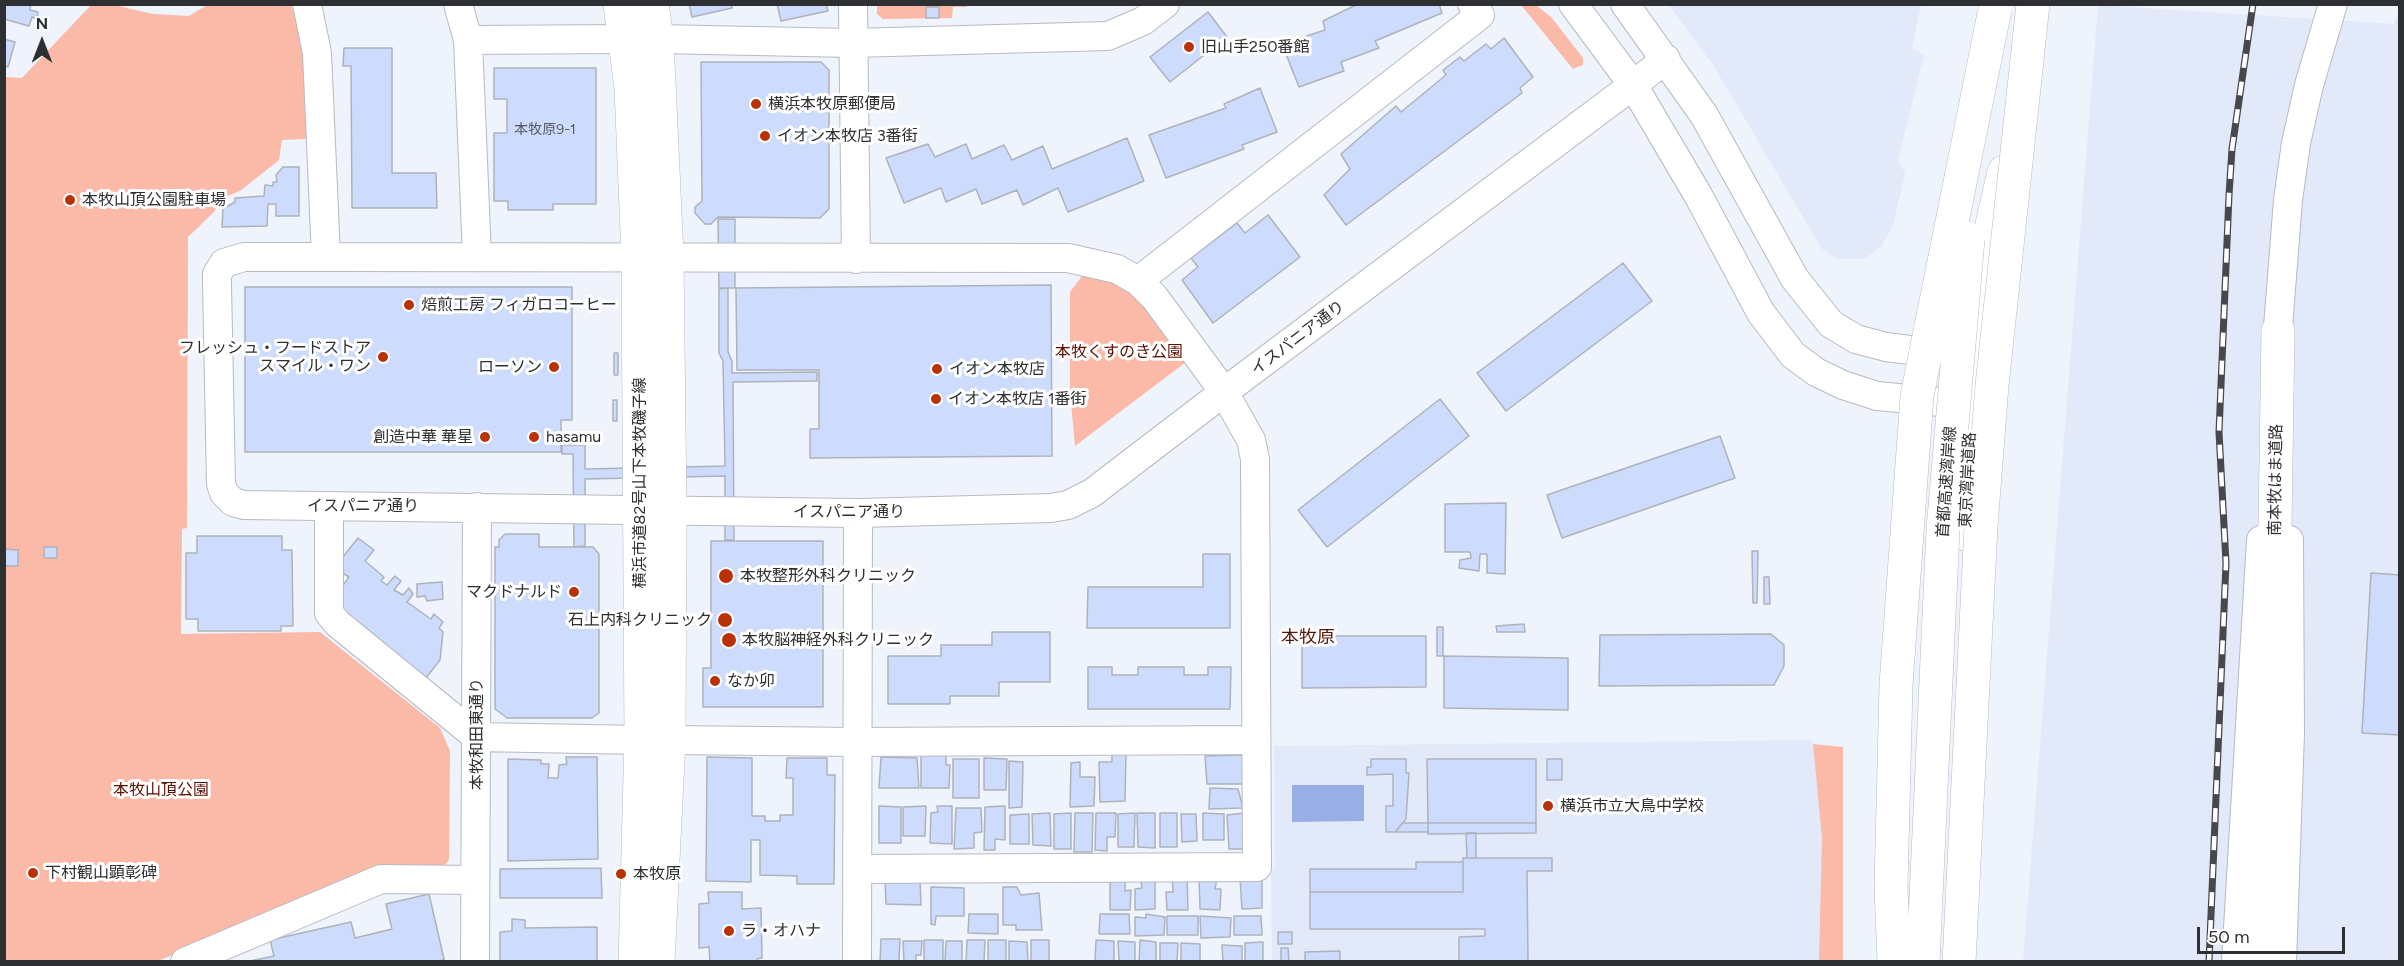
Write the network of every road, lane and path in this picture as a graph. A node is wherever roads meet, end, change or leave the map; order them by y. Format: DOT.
graph roads {
  1 [pos="307,4"];
  2 [pos="458,4"];
  3 [pos="620,4"];
  4 [pos="652,4"];
  5 [pos="853,4"];
  6 [pos="1166,4"];
  7 [pos="1472,4"];
  8 [pos="1573,4"];
  9 [pos="1625,4"];
  10 [pos="2033,4"];
  11 [pos="2041,4"];
  12 [pos="2333,4"];
  13 [pos="1991,6"];
  14 [pos="625,39"];
  15 [pos="657,39"];
  16 [pos="468,40"];
  17 [pos="853,43"];
  18 [pos="1666,59"];
  19 [pos="1633,86"];
  20 [pos="326,256"];
  21 [pos="653,256"];
  22 [pos="477,257"];
  23 [pos="856,259"];
  24 [pos="1138,281"];
  25 [pos="2277,331"];
  26 [pos="1922,353"];
  27 [pos="1975,357"];
  28 [pos="1224,392"];
  29 [pos="1921,402"];
  30 [pos="1972,405"];
  31 [pos="328,506"];
  32 [pos="477,507"];
  33 [pos="655,510"];
  34 [pos="858,513"];
  35 [pos="477,737"];
  36 [pos="655,740"];
  37 [pos="1257,740"];
  38 [pos="857,742"];
  39 [pos="858,869"];
  40 [pos="475,880"];
  41 [pos="185,962"];
  42 [pos="475,962"];
  43 [pos="635,962"];
  44 [pos="658,962"];
  45 [pos="857,962"];
  46 [pos="1878,962"];
  47 [pos="1894,962"];
  48 [pos="1923,962"];
  49 [pos="1945,962"];
  50 [pos="1959,962"];
  51 [pos="2236,962"];
  52 [pos="2258,962"];
  53 [pos="2282,962"];
  1 -- 20 [label="street"];
  2 -- 16 [label="street"];
  3 -- 14 [label="main road, 横浜市道82号山下本牧磯子線"];
  4 -- 15 [label="main road, 横浜市道82号山下本牧磯子線"];
  5 -- 17 [label="street"];
  6 -- 17 [label="street"];
  7 -- 24 [label="street"];
  8 -- 19 [label="street"];
  9 -- 18 [label="street"];
  10 -- 50 [label="main road, bridge"];
  11 -- 27 [label="main road, 東京湾岸道路"];
  12 -- 25 [label="street, 南本牧はま道路"];
  13 -- 26 [label="main road"];
  13 -- 47 [label="main road, bridge"];
  13 -- 48 [label="main road, 首都高速湾岸線, bridge"];
  14 -- 16 [label="street"];
  14 -- 21 [label="main road, 横浜市道82号山下本牧磯子線"];
  15 -- 17 [label="street"];
  15 -- 21 [label="main road, 横浜市道82号山下本牧磯子線"];
  16 -- 22 [label="street"];
  17 -- 23 [label="street"];
  18 -- 19 [label="street, イスパニア通り"];
  18 -- 26 [label="street"];
  19 -- 28 [label="street, イスパニア通り"];
  19 -- 29 [label="street"];
  20 -- 22 [label="street"];
  20 -- 31 [label="street, イスパニア通り"];
  21 -- 22 [label="street"];
  21 -- 23 [label="street"];
  21 -- 33 [label="main road, 横浜市道82号山下本牧磯子線"];
  23 -- 24 [label="street"];
  24 -- 28 [label="street"];
  25 -- 51 [label="street"];
  25 -- 52 [label="main road, 南本牧はま道路"];
  25 -- 53 [label="street"];
  26 -- 27 [label="street"];
  26 -- 29 [label="main road"];
  27 -- 30 [label="main road, 東京湾岸道路"];
  28 -- 34 [label="street, イスパニア通り"];
  28 -- 37 [label="street"];
  29 -- 30 [label="street"];
  29 -- 46 [label="main road"];
  30 -- 49 [label="main road, 東京湾岸道路"];
  31 -- 32 [label="street, イスパニア通り"];
  31 -- 35 [label="street"];
  32 -- 33 [label="street, イスパニア通り"];
  32 -- 35 [label="street, 本牧和田東通り"];
  33 -- 34 [label="street, イスパニア通り"];
  33 -- 36 [label="main road, 横浜市道82号山下本牧磯子線"];
  34 -- 38 [label="street"];
  35 -- 36 [label="street"];
  35 -- 40 [label="street, 本牧和田東通り"];
  36 -- 38 [label="street"];
  36 -- 43 [label="main road, 横浜市道82号山下本牧磯子線"];
  36 -- 44 [label="main road, 横浜市道82号山下本牧磯子線"];
  37 -- 38 [label="street"];
  37 -- 39 [label="street"];
  38 -- 39 [label="street"];
  39 -- 45 [label="street"];
  40 -- 41 [label="street"];
  40 -- 42 [label="street, 本牧和田東通り"];
}
